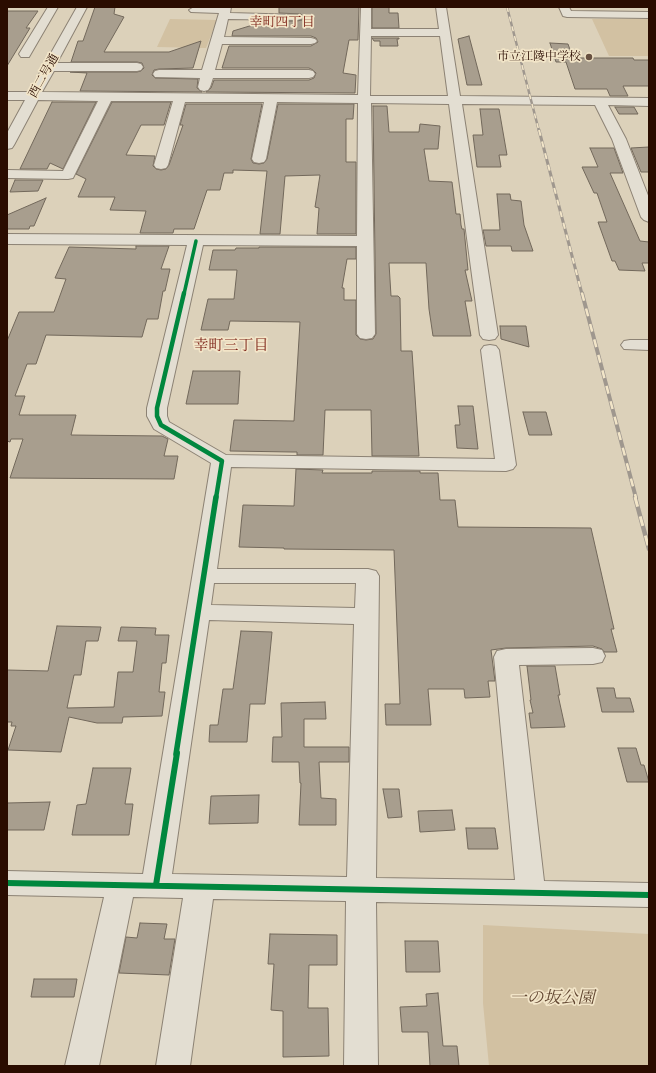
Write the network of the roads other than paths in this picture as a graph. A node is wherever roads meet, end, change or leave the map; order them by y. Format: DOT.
graph roads {
  1 [pos="53,7"];
  2 [pos="82,7"];
  3 [pos="366,7"];
  4 [pos="442,7"];
  5 [pos="564,7"];
  6 [pos="195,10"];
  7 [pos="225,11"];
  8 [pos="631,11"];
  9 [pos="649,15"];
  10 [pos="297,17"];
  11 [pos="366,32"];
  12 [pos="446,33"];
  13 [pos="217,40"];
  14 [pos="311,41"];
  15 [pos="25,54"];
  16 [pos="49,67"];
  17 [pos="137,67"];
  18 [pos="159,74"];
  19 [pos="207,74"];
  20 [pos="308,74"];
  21 [pos="7,96"];
  22 [pos="33,97"];
  23 [pos="106,97"];
  24 [pos="180,98"];
  25 [pos="202,98"];
  26 [pos="271,98"];
  27 [pos="364,99"];
  28 [pos="455,100"];
  29 [pos="600,101"];
  30 [pos="649,102"];
  31 [pos="7,145"];
  32 [pos="259,159"];
  33 [pos="161,165"];
  34 [pos="7,174"];
  35 [pos="649,217"];
  36 [pos="7,239"];
  37 [pos="196,241"];
  38 [pos="365,241"];
  39 [pos="366,334"];
  40 [pos="630,345"];
  41 [pos="649,345"];
  42 [pos="222,461"];
  43 [pos="203,576"];
  44 [pos="198,612"];
  45 [pos="366,616"];
  46 [pos="593,656"];
  47 [pos="7,883"];
  48 [pos="121,885"];
  49 [pos="156,885"];
  50 [pos="200,886"];
  51 [pos="361,889"];
  52 [pos="531,892"];
  53 [pos="649,894"];
  54 [pos="82,1066"];
  55 [pos="173,1066"];
  56 [pos="361,1066"];
  1 -- 15 [label="street"];
  2 -- 16 [label="street, 西二号通"];
  3 -- 11 [label="street"];
  4 -- 12 [label="street"];
  5 -- 8 [label="street"];
  6 -- 7 [label="street"];
  7 -- 10 [label="street"];
  7 -- 13 [label="street"];
  8 -- 9 [label="street"];
  11 -- 12 [label="street"];
  11 -- 27 [label="street"];
  12 -- 28 [label="street"];
  13 -- 14 [label="street"];
  13 -- 19 [label="street"];
  16 -- 17 [label="street"];
  16 -- 22 [label="street, 西二号通"];
  18 -- 19 [label="street"];
  19 -- 20 [label="street"];
  19 -- 25 [label="street"];
  21 -- 22 [label="street"];
  22 -- 23 [label="street"];
  22 -- 31 [label="street, 西二号通"];
  23 -- 24 [label="street"];
  23 -- 34 [label="street"];
  24 -- 25 [label="street"];
  24 -- 33 [label="street"];
  25 -- 26 [label="street"];
  26 -- 27 [label="street"];
  26 -- 32 [label="street"];
  27 -- 28 [label="street"];
  27 -- 38 [label="street"];
  28 -- 29 [label="street"];
  28 -- 42 [label="street"];
  29 -- 30 [label="street"];
  29 -- 35 [label="street"];
  36 -- 37 [label="street"];
  37 -- 38 [label="street"];
  37 -- 42 [label="street"];
  38 -- 39 [label="street"];
  40 -- 41 [label="street"];
  42 -- 43 [label="street"];
  43 -- 44 [label="street"];
  43 -- 45 [label="street"];
  44 -- 45 [label="street"];
  44 -- 49 [label="street"];
  45 -- 51 [label="street"];
  46 -- 52 [label="street"];
  47 -- 48 [label="street"];
  48 -- 49 [label="street"];
  48 -- 54 [label="street"];
  49 -- 50 [label="street"];
  50 -- 51 [label="street"];
  50 -- 55 [label="street"];
  51 -- 52 [label="street"];
  51 -- 56 [label="street"];
  52 -- 53 [label="street"];
}
